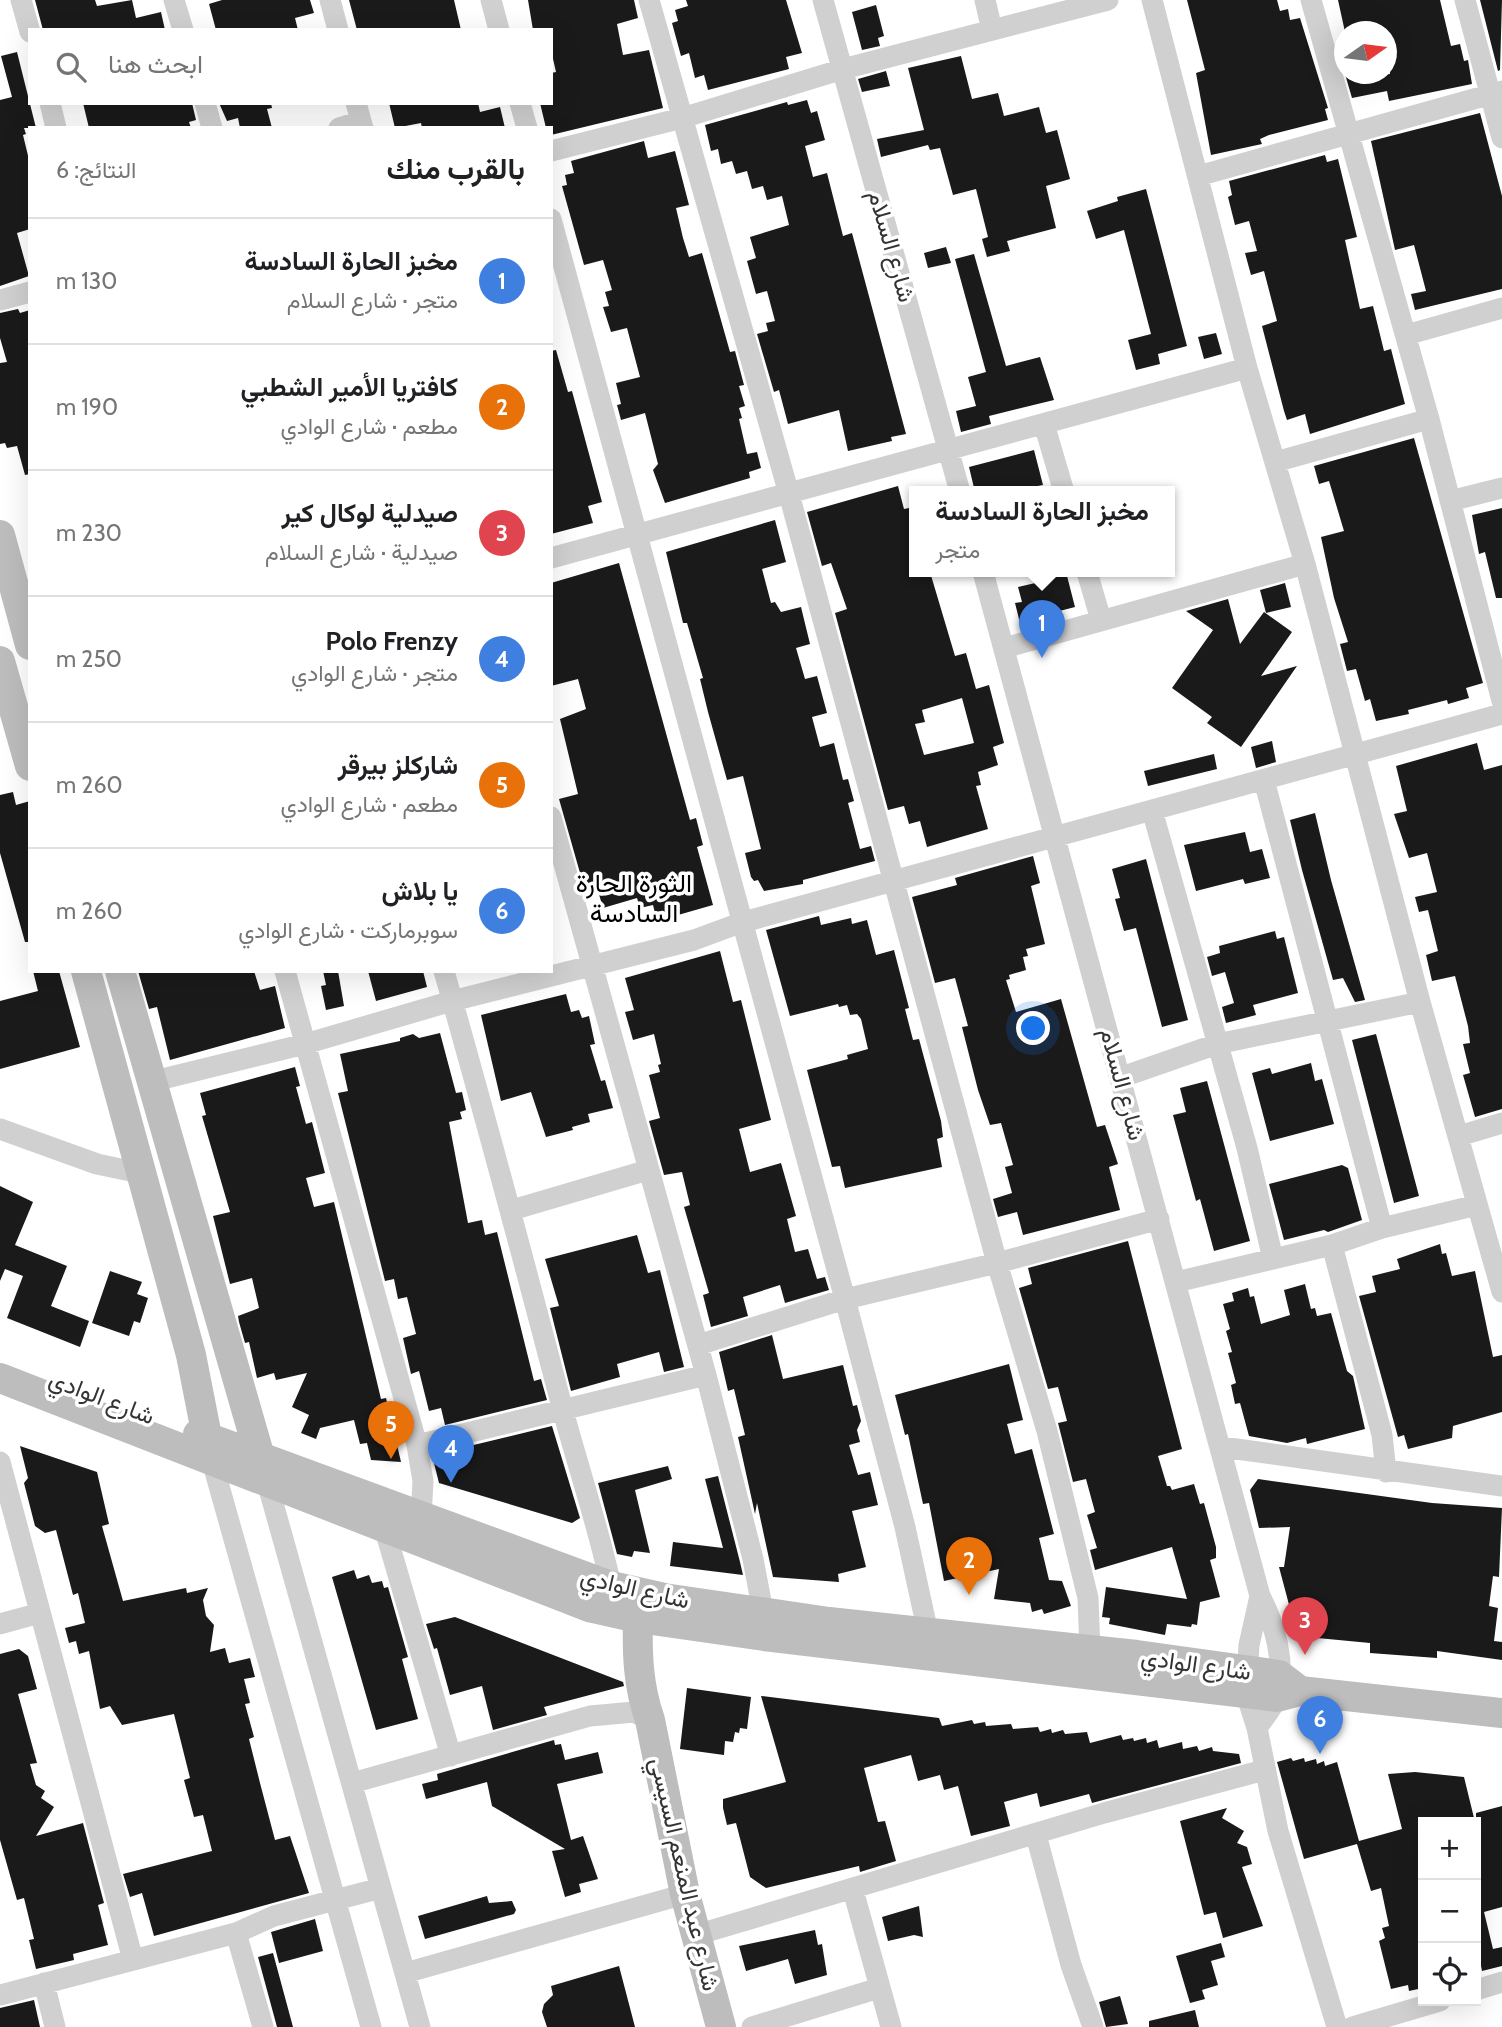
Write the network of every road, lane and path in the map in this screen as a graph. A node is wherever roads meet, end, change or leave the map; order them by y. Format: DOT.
graph roads {
  1 [pos="21,0"];
  2 [pos="174,0"];
  3 [pos="330,0"];
  4 [pos="491,0"];
  5 [pos="649,0"];
  6 [pos="823,0"];
  7 [pos="985,0"];
  8 [pos="1108,0"];
  9 [pos="1152,0"];
  10 [pos="1311,0"];
  11 [pos="1465,0"];
  12 [pos="29,28"];
  13 [pos="182,28"];
  14 [pos="337,28"];
  15 [pos="498,28"];
  16 [pos="992,30"];
  17 [pos="843,69"];
  18 [pos="1496,92"];
  19 [pos="50,105"];
  20 [pos="206,105"];
  21 [pos="521,105"];
  22 [pos="360,117"];
  23 [pos="682,118"];
  24 [pos="56,126"];
  25 [pos="211,126"];
  26 [pos="343,126"];
  27 [pos="526,126"];
  28 [pos="1346,133"];
  29 [pos="1502,138"];
  30 [pos="553,150"];
  31 [pos="1198,176"];
  32 [pos="553,226"];
  33 [pos="28,293"];
  34 [pos="0,300"];
  35 [pos="1502,308"];
  36 [pos="1406,335"];
  37 [pos="1247,368"];
  38 [pos="1429,419"];
  39 [pos="1044,424"];
  40 [pos="948,450"];
  41 [pos="1275,462"];
  42 [pos="958,486"];
  43 [pos="1062,486"];
  44 [pos="1502,488"];
  45 [pos="789,494"];
  46 [pos="1450,501"];
  47 [pos="0,535"];
  48 [pos="636,536"];
  49 [pos="553,557"];
  50 [pos="1305,564"];
  51 [pos="984,577"];
  52 [pos="1088,577"];
  53 [pos="1101,620"];
  54 [pos="28,638"];
  55 [pos="1004,648"];
  56 [pos="0,661"];
  57 [pos="1502,701"];
  58 [pos="14,703"];
  59 [pos="1502,714"];
  60 [pos="1356,755"];
  61 [pos="28,758"];
  62 [pos="1264,780"];
  63 [pos="1152,810"];
  64 [pos="553,830"];
  65 [pos="1055,837"];
  66 [pos="893,881"];
  67 [pos="740,923"];
  68 [pos="591,965"];
  69 [pos="87,973"];
  70 [pos="121,973"];
  71 [pos="286,973"];
  72 [pos="444,973"];
  73 [pos="452,1001"];
  74 [pos="1420,1002"];
  75 [pos="1325,1020"];
  76 [pos="305,1044"];
  77 [pos="1217,1044"];
  78 [pos="1122,1077"];
  79 [pos="150,1082"];
  80 [pos="1502,1123"];
  81 [pos="0,1129"];
  82 [pos="1459,1136"];
  83 [pos="648,1170"];
  84 [pos="140,1173"];
  85 [pos="1477,1205"];
  86 [pos="512,1210"];
  87 [pos="1159,1219"];
  88 [pos="1382,1228"];
  89 [pos="1332,1245"];
  90 [pos="1273,1259"];
  91 [pos="998,1263"];
  92 [pos="1175,1282"];
  93 [pos="1502,1292"];
  94 [pos="845,1299"];
  95 [pos="698,1345"];
  96 [pos="0,1359"];
  97 [pos="706,1375"];
  98 [pos="0,1378"];
  99 [pos="564,1411"];
  100 [pos="417,1445"];
  101 [pos="1222,1447"];
  102 [pos="210,1449"];
  103 [pos="0,1462"];
  104 [pos="264,1470"];
  105 [pos="1386,1472"];
  106 [pos="1502,1486"];
  107 [pos="421,1518"];
  108 [pos="385,1530"];
  109 [pos="611,1586"];
  110 [pos="1260,1596"];
  111 [pos="763,1612"];
  112 [pos="40,1613"];
  113 [pos="649,1619"];
  114 [pos="0,1623"];
  115 [pos="928,1633"];
  116 [pos="1090,1651"];
  117 [pos="1246,1682"];
  118 [pos="1285,1688"];
  119 [pos="1502,1713"];
  120 [pos="650,1720"];
  121 [pos="1257,1728"];
  122 [pos="451,1756"];
  123 [pos="1264,1770"];
  124 [pos="352,1783"];
  125 [pos="1036,1835"];
  126 [pos="381,1888"];
  127 [pos="853,1890"];
  128 [pos="685,1894"];
  129 [pos="333,1900"];
  130 [pos="236,1933"];
  131 [pos="696,1936"];
  132 [pos="133,1959"];
  133 [pos="405,1973"];
  134 [pos="1502,1982"];
  135 [pos="44,1983"];
  136 [pos="879,1988"];
  137 [pos="1481,1988"];
  138 [pos="0,1995"];
  139 [pos="1423,2006"];
  140 [pos="55,2027"];
  141 [pos="263,2027"];
  142 [pos="371,2027"];
  143 [pos="421,2027"];
  144 [pos="721,2027"];
  145 [pos="752,2027"];
  146 [pos="891,2027"];
  147 [pos="1093,2027"];
  148 [pos="1337,2027"];
  149 [pos="1352,2027"];
  1 -- 12 [label="street"];
  2 -- 13 [label="street"];
  3 -- 14 [label="street"];
  4 -- 15 [label="street"];
  5 -- 23 [label="street"];
  6 -- 17 [label="street, شارع السلام"];
  7 -- 16 [label="street"];
  8 -- 16 [label="street"];
  9 -- 31 [label="street"];
  10 -- 28 [label="street"];
  11 -- 18 [label="street"];
  16 -- 17 [label="street"];
  17 -- 23 [label="street"];
  17 -- 40 [label="street, شارع السلام"];
  18 -- 28 [label="street"];
  18 -- 29 [label="street"];
  19 -- 24 [label="street"];
  20 -- 25 [label="street"];
  21 -- 27 [label="street"];
  22 -- 26 [label="street"];
  23 -- 30 [label="street"];
  23 -- 45 [label="street"];
  28 -- 31 [label="street"];
  28 -- 36 [label="street"];
  31 -- 37 [label="street"];
  32 -- 48 [label="street"];
  33 -- 34 [label="street"];
  35 -- 36 [label="street"];
  36 -- 38 [label="street"];
  37 -- 39 [label="street"];
  37 -- 41 [label="street"];
  38 -- 41 [label="street"];
  38 -- 46 [label="street"];
  39 -- 40 [label="street"];
  39 -- 43 [label="street"];
  40 -- 42 [label="street, شارع السلام"];
  40 -- 45 [label="street"];
  41 -- 50 [label="street"];
  44 -- 46 [label="street"];
  45 -- 48 [label="street"];
  45 -- 66 [label="street"];
  46 -- 57 [label="street"];
  47 -- 54 [label="main road"];
  48 -- 49 [label="street"];
  48 -- 67 [label="street"];
  50 -- 53 [label="street"];
  50 -- 60 [label="street"];
  51 -- 55 [label="street, شارع السلام"];
  52 -- 53 [label="street"];
  53 -- 55 [label="street"];
  55 -- 65 [label="street, شارع السلام"];
  56 -- 58 [label="main road"];
  58 -- 61 [label="main road"];
  59 -- 60 [label="street"];
  60 -- 62 [label="street"];
  60 -- 74 [label="street"];
  62 -- 63 [label="street"];
  62 -- 75 [label="street"];
  63 -- 65 [label="street"];
  63 -- 77 [label="street"];
  64 -- 68 [label="street"];
  65 -- 66 [label="street"];
  65 -- 78 [label="street, شارع السلام"];
  66 -- 67 [label="street"];
  66 -- 91 [label="street"];
  67 -- 68 [label="street"];
  67 -- 94 [label="street"];
  68 -- 73 [label="street"];
  68 -- 83 [label="street"];
  69 -- 84 [label="main road"];
  70 -- 79 [label="main road"];
  71 -- 76 [label="street"];
  72 -- 73 [label="street"];
  73 -- 76 [label="street"];
  73 -- 86 [label="street"];
  74 -- 75 [label="street"];
  74 -- 82 [label="street"];
  75 -- 77 [label="street"];
  75 -- 88 [label="street"];
  76 -- 79 [label="street"];
  76 -- 100 [label="street"];
  77 -- 78 [label="street"];
  77 -- 90 [label="street"];
  78 -- 87 [label="street, شارع السلام"];
  79 -- 104 [label="main road"];
  80 -- 82 [label="street"];
  81 -- 84 [label="street"];
  82 -- 85 [label="street"];
  83 -- 86 [label="street"];
  83 -- 95 [label="street"];
  84 -- 102 [label="main road"];
  85 -- 88 [label="street"];
  85 -- 93 [label="street"];
  86 -- 99 [label="street"];
  87 -- 91 [label="street"];
  87 -- 92 [label="street, شارع السلام"];
  88 -- 89 [label="street"];
  89 -- 90 [label="street"];
  89 -- 105 [label="street"];
  90 -- 92 [label="street"];
  91 -- 94 [label="street"];
  91 -- 116 [label="street"];
  92 -- 101 [label="street, شارع السلام"];
  94 -- 95 [label="street"];
  94 -- 115 [label="street"];
  95 -- 97 [label="street"];
  96 -- 102 [label="main road, شارع الوادي"];
  97 -- 99 [label="street"];
  97 -- 111 [label="street"];
  98 -- 102 [label="main road, شارع الوادي"];
  99 -- 100 [label="street"];
  99 -- 109 [label="street"];
  100 -- 107 [label="street"];
  101 -- 105 [label="street"];
  101 -- 110 [label="street, شارع السلام"];
  102 -- 104 [label="main road, شارع الوادي"];
  102 -- 129 [label="street"];
  103 -- 112 [label="street"];
  104 -- 107 [label="main road, شارع الوادي"];
  104 -- 108 [label="main road, شارع الوادي"];
  104 -- 124 [label="street"];
  105 -- 106 [label="street"];
  107 -- 109 [label="main road, شارع الوادي"];
  108 -- 113 [label="main road, شارع الوادي"];
  108 -- 122 [label="street"];
  109 -- 111 [label="main road, شارع الوادي"];
  110 -- 117 [label="street, شارع السلام"];
  110 -- 118 [label="street, شارع السلام"];
  111 -- 115 [label="main road, شارع الوادي"];
  112 -- 114 [label="street"];
  112 -- 132 [label="street"];
  113 -- 117 [label="main road, شارع الوادي"];
  113 -- 120 [label="main road, شارع عبد المنعم السيسي"];
  115 -- 116 [label="main road, شارع الوادي"];
  116 -- 117 [label="main road, شارع الوادي"];
  117 -- 118 [label="main road, شارع الوادي"];
  117 -- 121 [label="street"];
  118 -- 119 [label="main road, شارع الوادي"];
  118 -- 121 [label="street"];
  120 -- 122 [label="street"];
  120 -- 128 [label="main road, شارع عبد المنعم السيسي"];
  121 -- 123 [label="street"];
  122 -- 124 [label="street"];
  123 -- 125 [label="street"];
  123 -- 148 [label="street"];
  124 -- 126 [label="street"];
  125 -- 127 [label="street"];
  125 -- 147 [label="street"];
  126 -- 129 [label="street"];
  126 -- 133 [label="street"];
  127 -- 131 [label="street"];
  127 -- 136 [label="street"];
  128 -- 131 [label="main road, شارع عبد المنعم السيسي"];
  128 -- 133 [label="street"];
  129 -- 130 [label="street"];
  129 -- 142 [label="street"];
  130 -- 132 [label="street"];
  130 -- 141 [label="street"];
  131 -- 144 [label="main road, شارع عبد المنعم السيسي"];
  132 -- 135 [label="street"];
  133 -- 143 [label="street"];
  134 -- 137 [label="street"];
  135 -- 138 [label="street"];
  135 -- 140 [label="street"];
  136 -- 145 [label="street"];
  136 -- 146 [label="street"];
  139 -- 149 [label="street"];
}
